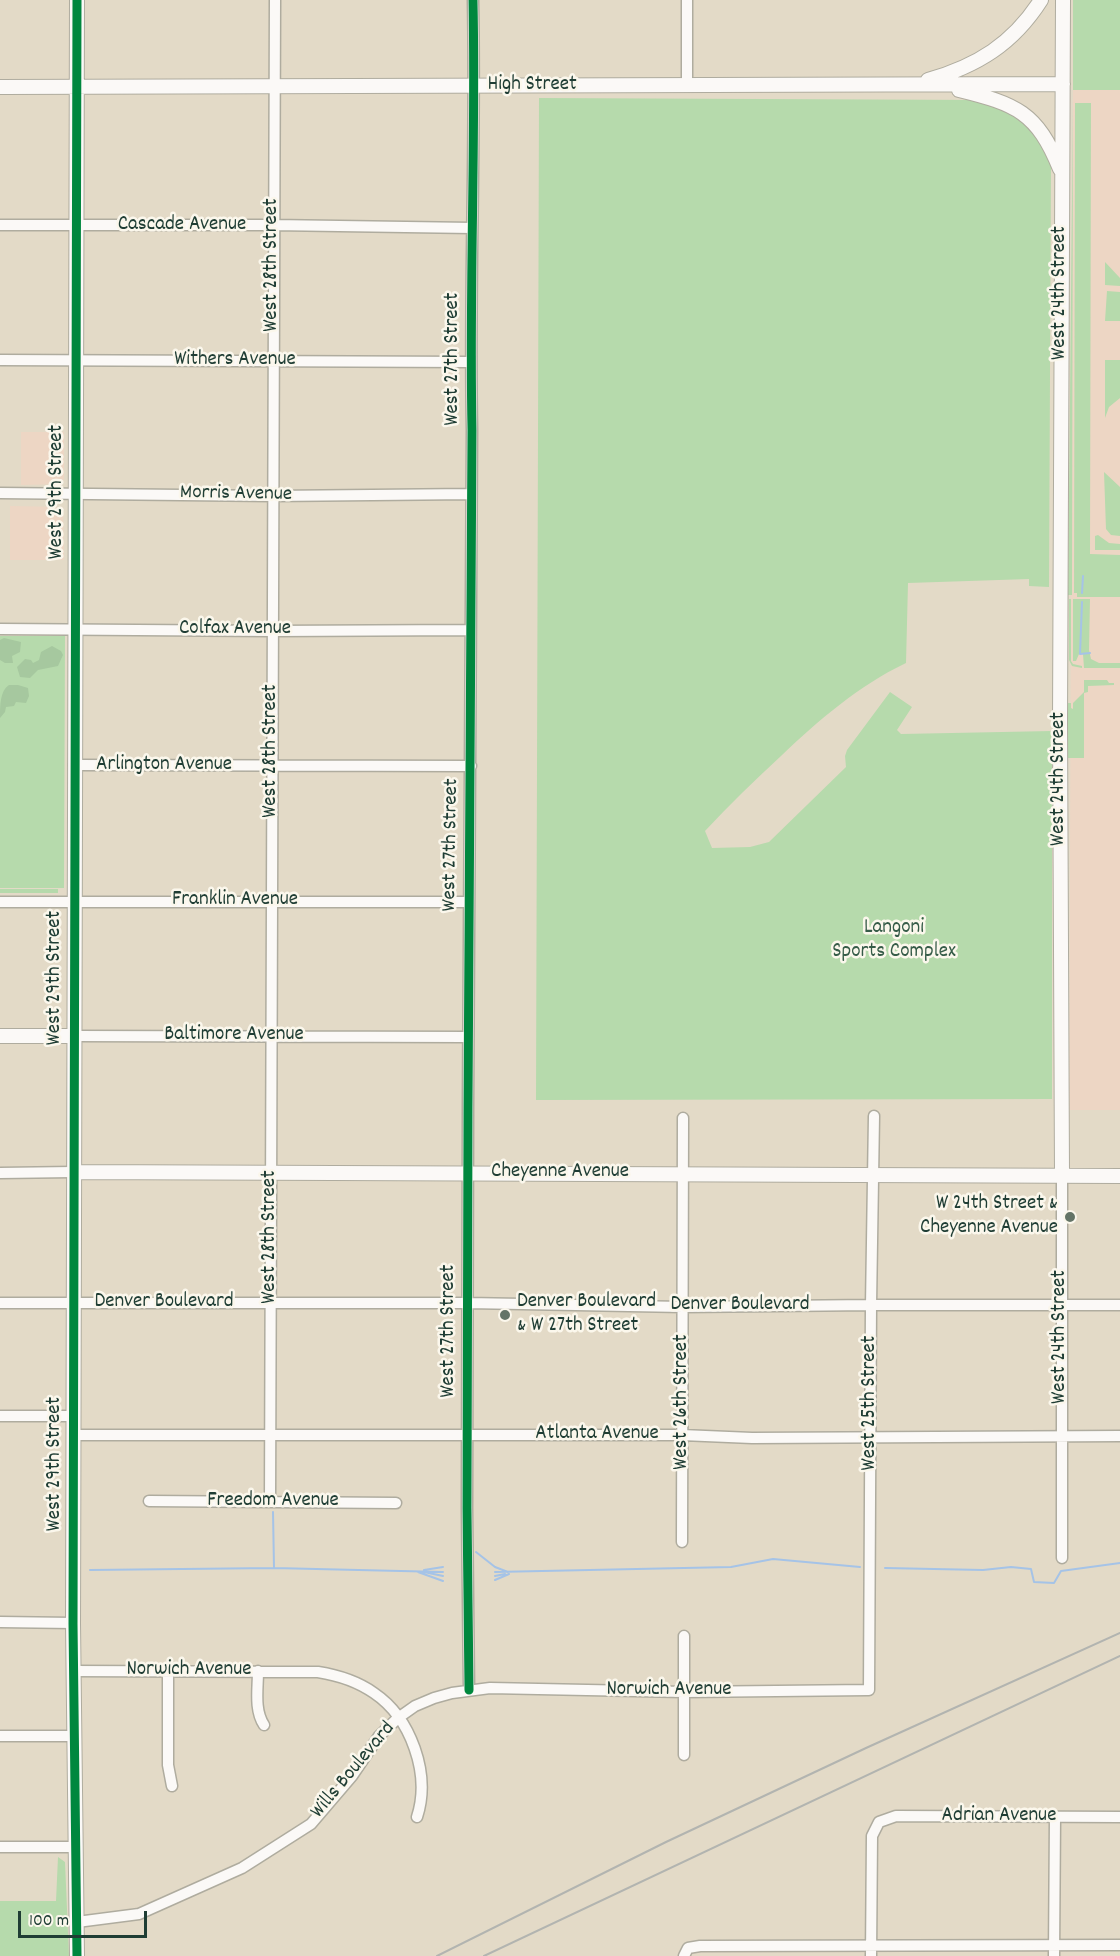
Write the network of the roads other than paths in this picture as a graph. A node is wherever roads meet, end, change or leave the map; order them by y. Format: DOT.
graph roads {
  1 [pos="77,0"];
  2 [pos="275,0"];
  3 [pos="473,0"];
  4 [pos="687,0"];
  5 [pos="1041,0"];
  6 [pos="1063,0"];
  7 [pos="1063,84"];
  8 [pos="687,85"];
  9 [pos="918,85"];
  10 [pos="77,86"];
  11 [pos="275,86"];
  12 [pos="474,86"];
  13 [pos="0,87"];
  14 [pos="1062,175"];
  15 [pos="0,225"];
  16 [pos="273,225"];
  17 [pos="75,226"];
  18 [pos="472,228"];
  19 [pos="0,360"];
  20 [pos="273,360"];
  21 [pos="76,361"];
  22 [pos="470,362"];
  23 [pos="0,493"];
  24 [pos="77,493"];
  25 [pos="471,494"];
  26 [pos="273,496"];
  27 [pos="0,629"];
  28 [pos="75,630"];
  29 [pos="470,630"];
  30 [pos="273,631"];
  31 [pos="74,765"];
  32 [pos="272,766"];
  33 [pos="471,766"];
  34 [pos="271,901"];
  35 [pos="0,902"];
  36 [pos="74,902"];
  37 [pos="469,902"];
  38 [pos="0,1036"];
  39 [pos="74,1036"];
  40 [pos="271,1036"];
  41 [pos="468,1037"];
  42 [pos="874,1116"];
  43 [pos="683,1118"];
  44 [pos="74,1172"];
  45 [pos="271,1172"];
  46 [pos="468,1172"];
  47 [pos="0,1173"];
  48 [pos="683,1174"];
  49 [pos="874,1174"];
  50 [pos="1062,1175"];
  51 [pos="1120,1176"];
  52 [pos="0,1303"];
  53 [pos="74,1303"];
  54 [pos="271,1303"];
  55 [pos="468,1303"];
  56 [pos="871,1305"];
  57 [pos="1062,1305"];
  58 [pos="1120,1305"];
  59 [pos="683,1307"];
  60 [pos="0,1416"];
  61 [pos="74,1416"];
  62 [pos="74,1435"];
  63 [pos="270,1435"];
  64 [pos="468,1435"];
  65 [pos="682,1436"];
  66 [pos="1061,1436"];
  67 [pos="1120,1436"];
  68 [pos="871,1437"];
  69 [pos="149,1501"];
  70 [pos="270,1501"];
  71 [pos="396,1503"];
  72 [pos="682,1542"];
  73 [pos="1062,1558"];
  74 [pos="0,1622"];
  75 [pos="73,1623"];
  76 [pos="684,1636"];
  77 [pos="74,1671"];
  78 [pos="258,1671"];
  79 [pos="168,1672"];
  80 [pos="469,1690"];
  81 [pos="870,1690"];
  82 [pos="684,1692"];
  83 [pos="398,1718"];
  84 [pos="264,1725"];
  85 [pos="0,1736"];
  86 [pos="74,1736"];
  87 [pos="684,1755"];
  88 [pos="172,1786"];
  89 [pos="417,1817"];
  90 [pos="1055,1817"];
  91 [pos="1120,1817"];
  92 [pos="0,1847"];
  93 [pos="76,1847"];
  94 [pos="77,1922"];
  95 [pos="1120,1946"];
  96 [pos="872,1951"];
  97 [pos="1054,1951"];
  98 [pos="686,1952"];
  99 [pos="77,1956"];
  1 -- 10 [label="street, West 29th Street"];
  2 -- 11 [label="street, West 28th Street"];
  3 -- 12 [label="street, West 27th Street"];
  4 -- 8 [label="street"];
  5 -- 9 [label="street"];
  6 -- 7 [label="street, West 24th Street"];
  7 -- 9 [label="street, High Street"];
  7 -- 14 [label="street, West 24th Street"];
  8 -- 9 [label="street, High Street"];
  8 -- 12 [label="street, High Street"];
  9 -- 14 [label="street"];
  10 -- 11 [label="street, High Street"];
  10 -- 13 [label="street, High Street"];
  10 -- 17 [label="street, West 29th Street"];
  11 -- 12 [label="street, High Street"];
  11 -- 16 [label="street, West 28th Street"];
  12 -- 18 [label="street, West 27th Street"];
  14 -- 50 [label="street, West 24th Street"];
  15 -- 17 [label="street, Cascade Avenue"];
  16 -- 17 [label="street, Cascade Avenue"];
  16 -- 18 [label="street, Cascade Avenue"];
  16 -- 20 [label="street, West 28th Street"];
  17 -- 21 [label="street, West 29th Street"];
  18 -- 22 [label="street, West 27th Street"];
  19 -- 21 [label="street, Withers Avenue"];
  20 -- 21 [label="street, Withers Avenue"];
  20 -- 22 [label="street, Withers Avenue"];
  20 -- 26 [label="street, West 28th Street"];
  21 -- 24 [label="street, West 29th Street"];
  22 -- 25 [label="street, West 27th Street"];
  23 -- 24 [label="street, Morris Avenue"];
  24 -- 26 [label="street, Morris Avenue"];
  24 -- 28 [label="street, West 29th Street"];
  25 -- 26 [label="street, Morris Avenue"];
  25 -- 29 [label="street, West 27th Street"];
  26 -- 30 [label="street, West 28th Street"];
  27 -- 28 [label="street, Colfax Avenue"];
  28 -- 30 [label="street, Colfax Avenue"];
  28 -- 31 [label="street, West 29th Street"];
  29 -- 30 [label="street, Colfax Avenue"];
  29 -- 33 [label="street, West 27th Street"];
  30 -- 32 [label="street, West 28th Street"];
  31 -- 32 [label="street, Arlington Avenue"];
  31 -- 36 [label="street, West 29th Street"];
  32 -- 33 [label="street, Arlington Avenue"];
  32 -- 34 [label="street, West 28th Street"];
  33 -- 37 [label="street, West 27th Street"];
  34 -- 36 [label="street, Franklin Avenue"];
  34 -- 37 [label="street, Franklin Avenue"];
  34 -- 40 [label="street, West 28th Street"];
  35 -- 36 [label="street, Franklin Avenue"];
  36 -- 39 [label="street, West 29th Street"];
  37 -- 41 [label="street, West 27th Street"];
  38 -- 39 [label="street, Baltimore Avenue"];
  39 -- 40 [label="street, Baltimore Avenue"];
  39 -- 44 [label="street, West 29th Street"];
  40 -- 41 [label="street, Baltimore Avenue"];
  40 -- 45 [label="street, West 28th Street"];
  41 -- 46 [label="street, West 27th Street"];
  42 -- 49 [label="street, West 25th Street"];
  43 -- 48 [label="street, West 26th Street"];
  44 -- 45 [label="street, Cheyenne Avenue"];
  44 -- 47 [label="street, Cheyenne Avenue"];
  44 -- 53 [label="street, West 29th Street"];
  45 -- 46 [label="street, Cheyenne Avenue"];
  45 -- 54 [label="street, West 28th Street"];
  46 -- 48 [label="street, Cheyenne Avenue"];
  46 -- 55 [label="street, West 27th Street"];
  48 -- 49 [label="street, Cheyenne Avenue"];
  48 -- 59 [label="street, West 26th Street"];
  49 -- 50 [label="street, Cheyenne Avenue"];
  49 -- 56 [label="street, West 25th Street"];
  50 -- 51 [label="street, Cheyenne Avenue"];
  50 -- 57 [label="street, West 24th Street"];
  52 -- 53 [label="street, Denver Boulevard"];
  53 -- 54 [label="street, Denver Boulevard"];
  53 -- 61 [label="street, West 29th Street"];
  54 -- 55 [label="street, Denver Boulevard"];
  54 -- 63 [label="street, West 28th Street"];
  55 -- 59 [label="street, Denver Boulevard"];
  55 -- 64 [label="street, West 27th Street"];
  56 -- 57 [label="street, Denver Boulevard"];
  56 -- 59 [label="street, Denver Boulevard"];
  56 -- 68 [label="street, West 25th Street"];
  57 -- 58 [label="street, Denver Boulevard"];
  57 -- 66 [label="street, West 24th Street"];
  59 -- 65 [label="street, West 26th Street"];
  60 -- 61 [label="street"];
  61 -- 62 [label="street, West 29th Street"];
  62 -- 63 [label="street, Atlanta Avenue"];
  62 -- 75 [label="street, West 29th Street"];
  63 -- 64 [label="street, Atlanta Avenue"];
  63 -- 70 [label="street, West 28th Street"];
  64 -- 65 [label="street, Atlanta Avenue"];
  64 -- 80 [label="street, West 27th Street"];
  65 -- 68 [label="street, Atlanta Avenue"];
  65 -- 72 [label="street, West 26th Street"];
  66 -- 67 [label="street, Atlanta Avenue"];
  66 -- 68 [label="street, Atlanta Avenue"];
  66 -- 73 [label="street, West 24th Street"];
  68 -- 81 [label="street, West 25th Street"];
  69 -- 70 [label="street, Freedom Avenue"];
  70 -- 71 [label="street, Freedom Avenue"];
  74 -- 75 [label="street"];
  75 -- 77 [label="street, West 29th Street"];
  76 -- 82 [label="street"];
  77 -- 79 [label="street, Norwich Avenue"];
  77 -- 86 [label="street, West 29th Street"];
  78 -- 79 [label="street, Norwich Avenue"];
  78 -- 83 [label="street, Norwich Avenue"];
  78 -- 84 [label="street"];
  79 -- 88 [label="street"];
  80 -- 82 [label="street, Norwich Avenue"];
  80 -- 83 [label="street, Wills Boulevard"];
  81 -- 82 [label="street, Norwich Avenue"];
  82 -- 87 [label="street"];
  83 -- 89 [label="street, Norwich Avenue"];
  83 -- 94 [label="street, Wills Boulevard"];
  85 -- 86 [label="street"];
  86 -- 93 [label="street, West 29th Street"];
  90 -- 91 [label="street, Adrian Avenue"];
  90 -- 96 [label="street, Adrian Avenue"];
  90 -- 97 [label="street"];
  92 -- 93 [label="street"];
  93 -- 94 [label="street, West 29th Street"];
  94 -- 99 [label="street, West 29th Street"];
  95 -- 97 [label="street"];
  96 -- 97 [label="street"];
  96 -- 98 [label="street"];
}
